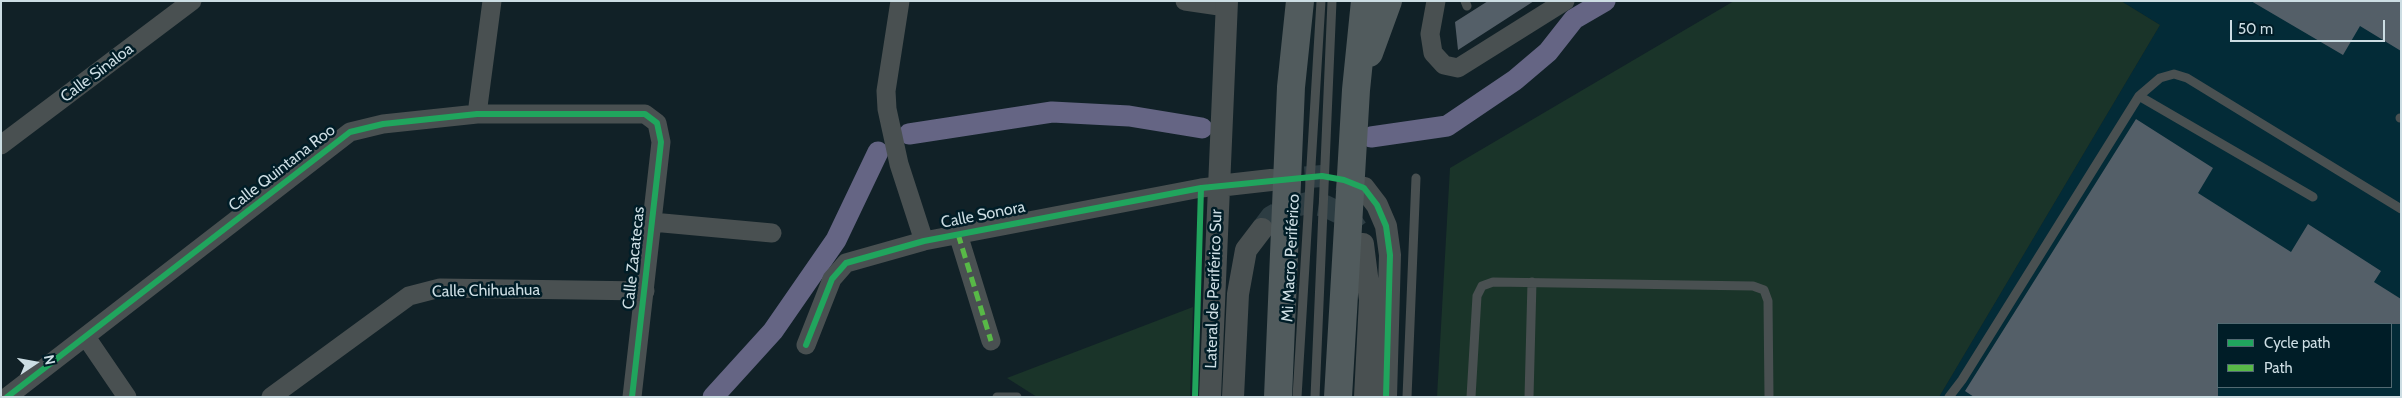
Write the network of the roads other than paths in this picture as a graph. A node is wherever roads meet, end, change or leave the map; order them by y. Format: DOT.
graph roads {
  1 [pos="192,1"];
  2 [pos="492,1"];
  3 [pos="900,1"];
  4 [pos="1185,1"];
  5 [pos="1300,1"];
  6 [pos="1321,1"];
  7 [pos="1332,1"];
  8 [pos="1365,1"];
  9 [pos="1388,1"];
  10 [pos="1436,1"];
  11 [pos="1565,1"];
  12 [pos="1227,4"];
  13 [pos="1356,90"];
  14 [pos="2139,96"];
  15 [pos="477,114"];
  16 [pos="657,123"];
  17 [pos="1,145"];
  18 [pos="1416,178"];
  19 [pos="1271,180"];
  20 [pos="1218,186"];
  21 [pos="1364,188"];
  22 [pos="2313,197"];
  23 [pos="2401,209"];
  24 [pos="652,222"];
  25 [pos="1262,229"];
  26 [pos="772,233"];
  27 [pos="958,234"];
  28 [pos="924,240"];
  29 [pos="1364,244"];
  30 [pos="1532,282"];
  31 [pos="645,291"];
  32 [pos="86,337"];
  33 [pos="991,341"];
  34 [pos="806,345"];
  35 [pos="7,397"];
  36 [pos="128,397"];
  37 [pos="271,397"];
  38 [pos="632,397"];
  39 [pos="997,397"];
  40 [pos="1017,397"];
  41 [pos="1210,397"];
  42 [pos="1233,397"];
  43 [pos="1278,397"];
  44 [pos="1297,397"];
  45 [pos="1315,397"];
  46 [pos="1338,397"];
  47 [pos="1366,397"];
  48 [pos="1386,397"];
  49 [pos="1407,397"];
  50 [pos="1471,397"];
  51 [pos="1529,397"];
  52 [pos="1769,397"];
  53 [pos="1949,397"];
  1 -- 17 [label="street, Calle Sinaloa"];
  2 -- 15 [label="street"];
  3 -- 28 [label="street"];
  4 -- 12 [label="street"];
  5 -- 43 [label="highway"];
  6 -- 44 [label="lane, Mi Macro Periférico"];
  7 -- 45 [label="lane, Mi Macro Periférico"];
  8 -- 13 [label="highway"];
  9 -- 13 [label="highway"];
  10 -- 11 [label="street"];
  12 -- 20 [label="street, Lateral de Periférico Sur"];
  13 -- 46 [label="highway"];
  14 -- 22 [label="lane"];
  14 -- 23 [label="lane"];
  14 -- 53 [label="lane"];
  15 -- 16 [label="street, Calle Quintana Roo"];
  15 -- 32 [label="street, Calle Quintana Roo"];
  16 -- 24 [label="street, Calle Zacatecas"];
  18 -- 49 [label="lane"];
  19 -- 20 [label="street"];
  20 -- 27 [label="street, Calle Sonora"];
  20 -- 41 [label="street, Lateral de Periférico Sur"];
  21 -- 48 [label="street"];
  24 -- 26 [label="street"];
  24 -- 31 [label="street, Calle Zacatecas"];
  25 -- 42 [label="street"];
  27 -- 28 [label="street, Calle Sonora"];
  27 -- 33 [label="street"];
  28 -- 34 [label="street, Calle Sonora"];
  29 -- 47 [label="street"];
  30 -- 50 [label="lane"];
  30 -- 51 [label="lane"];
  30 -- 52 [label="lane"];
  31 -- 37 [label="street, Calle Chihuahua"];
  31 -- 38 [label="street, Calle Zacatecas"];
  32 -- 35 [label="street, Calle Quintana Roo"];
  32 -- 36 [label="street"];
  39 -- 40 [label="lane"];
}
